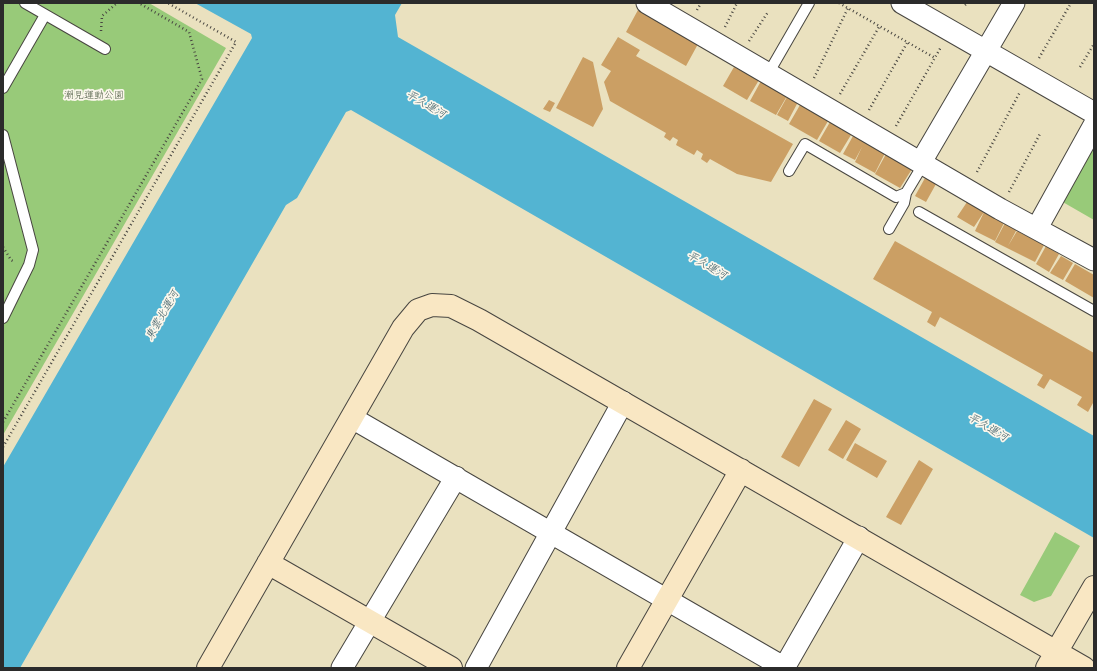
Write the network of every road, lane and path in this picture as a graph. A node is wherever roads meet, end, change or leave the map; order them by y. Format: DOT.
graph roads {
  1 [pos="25,3"];
  2 [pos="117,3"];
  3 [pos="139,3"];
  4 [pos="168,3"];
  5 [pos="647,3"];
  6 [pos="737,3"];
  7 [pos="809,3"];
  8 [pos="838,3"];
  9 [pos="902,3"];
  10 [pos="1014,3"];
  11 [pos="1071,3"];
  12 [pos="848,8"];
  13 [pos="768,12"];
  14 [pos="45,15"];
  15 [pos="879,27"];
  16 [pos="950,31"];
  17 [pos="100,39"];
  18 [pos="716,43"];
  19 [pos="907,43"];
  20 [pos="1094,44"];
  21 [pos="105,49"];
  22 [pos="986,51"];
  23 [pos="739,56"];
  24 [pos="935,58"];
  25 [pos="1080,67"];
  26 [pos="768,74"];
  27 [pos="1030,76"];
  28 [pos="3,88"];
  29 [pos="806,95"];
  30 [pos="831,110"];
  31 [pos="1094,113"];
  32 [pos="1094,125"];
  33 [pos="860,126"];
  34 [pos="1041,132"];
  35 [pos="3,135"];
  36 [pos="887,142"];
  37 [pos="922,163"];
  38 [pos="789,172"];
  39 [pos="968,189"];
  40 [pos="906,193"];
  41 [pos="1000,209"];
  42 [pos="919,212"];
  43 [pos="1037,228"];
  44 [pos="889,229"];
  45 [pos="1094,260"];
  46 [pos="1094,311"];
  47 [pos="3,318"];
  48 [pos="623,402"];
  49 [pos="352,418"];
  50 [pos="3,422"];
  51 [pos="3,447"];
  52 [pos="741,470"];
  53 [pos="456,477"];
  54 [pos="550,534"];
  55 [pos="859,537"];
  56 [pos="268,563"];
  57 [pos="1094,587"];
  58 [pos="667,599"];
  59 [pos="369,621"];
  60 [pos="1051,660"];
  61 [pos="208,668"];
  62 [pos="342,668"];
  63 [pos="451,668"];
  64 [pos="476,668"];
  65 [pos="628,668"];
  66 [pos="784,668"];
  67 [pos="1084,668"];
  1 -- 14 [label="lane"];
  2 -- 17 [label="path"];
  3 -- 50 [label="path"];
  4 -- 51 [label="path"];
  5 -- 18 [label="street"];
  6 -- 18 [label="path"];
  7 -- 26 [label="lane"];
  8 -- 12 [label="path"];
  9 -- 16 [label="street"];
  10 -- 22 [label="street"];
  11 -- 27 [label="path"];
  12 -- 15 [label="path"];
  12 -- 29 [label="path"];
  13 -- 23 [label="path"];
  14 -- 21 [label="lane"];
  14 -- 28 [label="lane"];
  15 -- 19 [label="path"];
  15 -- 30 [label="path"];
  16 -- 22 [label="street"];
  16 -- 24 [label="path"];
  18 -- 23 [label="street"];
  19 -- 24 [label="path"];
  19 -- 33 [label="path"];
  20 -- 25 [label="path"];
  22 -- 27 [label="street"];
  22 -- 37 [label="street"];
  23 -- 26 [label="street"];
  24 -- 36 [label="path"];
  26 -- 29 [label="street"];
  27 -- 31 [label="street"];
  27 -- 39 [label="path"];
  29 -- 30 [label="street"];
  30 -- 33 [label="street"];
  32 -- 43 [label="street"];
  33 -- 36 [label="street"];
  34 -- 41 [label="path"];
  35 -- 47 [label="lane"];
  36 -- 37 [label="street"];
  37 -- 39 [label="street"];
  37 -- 40 [label="lane"];
  38 -- 40 [label="lane"];
  39 -- 41 [label="street"];
  40 -- 44 [label="lane"];
  41 -- 43 [label="street"];
  42 -- 46 [label="lane"];
  43 -- 45 [label="street"];
  48 -- 49 [label="street"];
  48 -- 52 [label="street"];
  48 -- 54 [label="street"];
  49 -- 53 [label="street"];
  49 -- 56 [label="street"];
  52 -- 55 [label="street"];
  52 -- 58 [label="street"];
  53 -- 54 [label="street"];
  53 -- 59 [label="street"];
  54 -- 58 [label="street"];
  54 -- 64 [label="street"];
  55 -- 60 [label="street"];
  55 -- 66 [label="street"];
  56 -- 59 [label="street"];
  56 -- 61 [label="street"];
  57 -- 60 [label="street"];
  58 -- 65 [label="street"];
  58 -- 66 [label="street"];
  59 -- 62 [label="street"];
  59 -- 63 [label="street"];
  60 -- 67 [label="street"];
}
